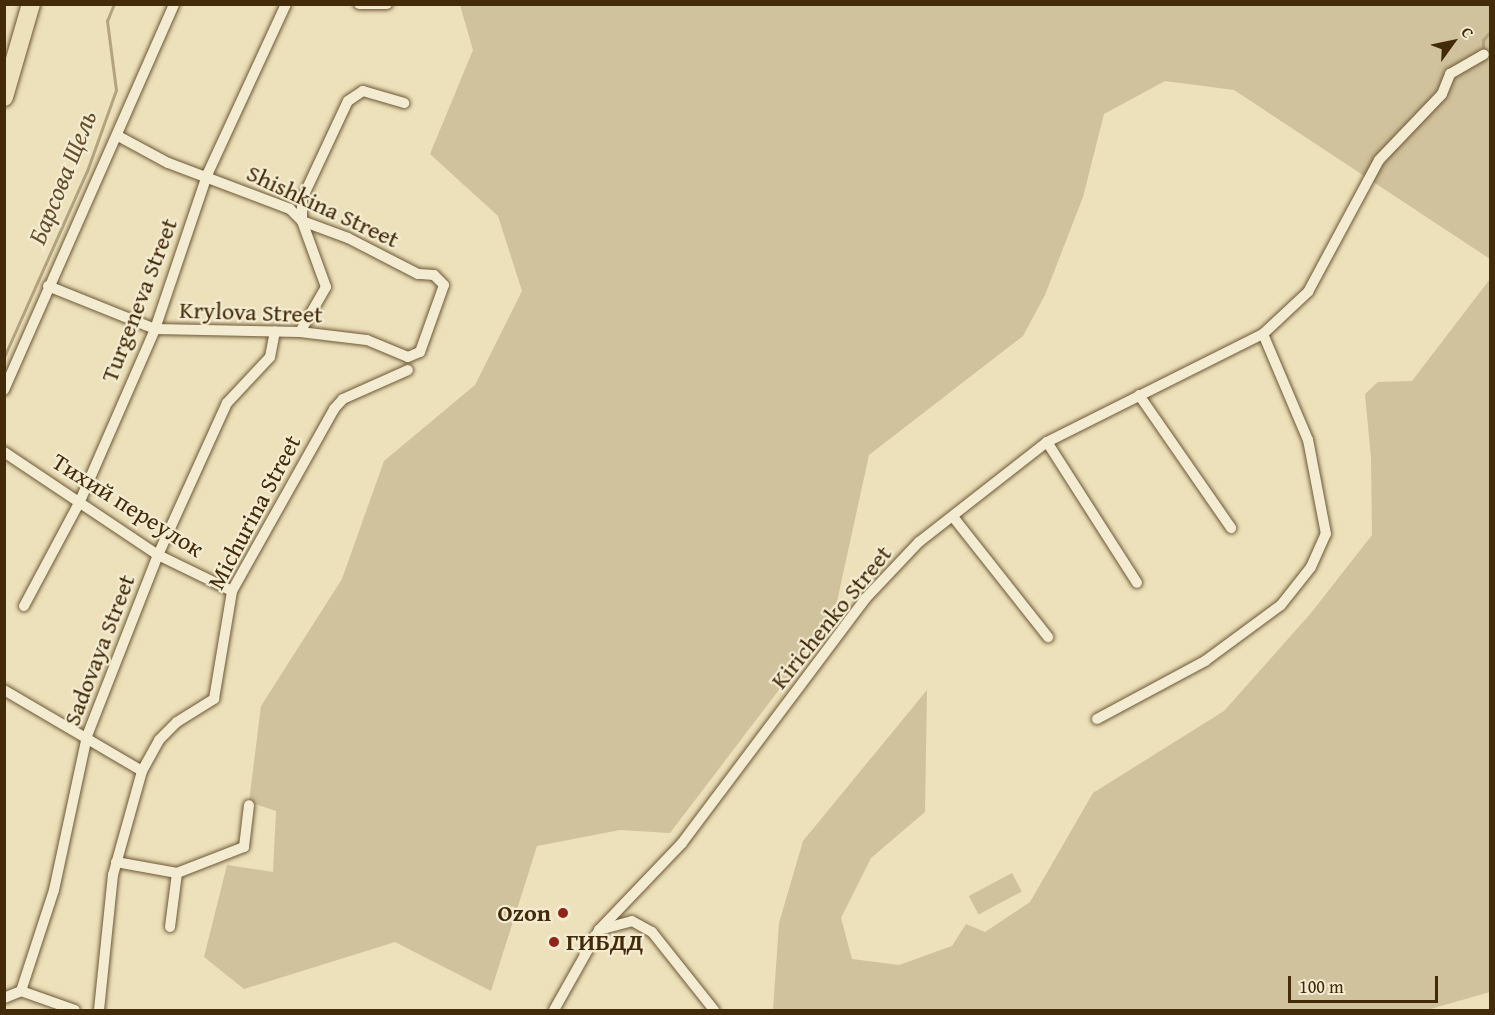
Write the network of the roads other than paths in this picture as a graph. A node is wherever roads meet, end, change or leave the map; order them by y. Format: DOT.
graph roads {
  1 [pos="31,4"];
  2 [pos="174,4"];
  3 [pos="286,4"];
  4 [pos="359,4"];
  5 [pos="387,4"];
  6 [pos="1484,54"];
  7 [pos="4,96"];
  8 [pos="404,103"];
  9 [pos="118,136"];
  10 [pos="207,175"];
  11 [pos="302,221"];
  12 [pos="48,286"];
  13 [pos="155,329"];
  14 [pos="275,331"];
  15 [pos="300,332"];
  16 [pos="1263,334"];
  17 [pos="420,352"];
  18 [pos="408,370"];
  19 [pos="4,390"];
  20 [pos="1139,395"];
  21 [pos="1047,442"];
  22 [pos="4,452"];
  23 [pos="80,501"];
  24 [pos="954,518"];
  25 [pos="1231,528"];
  26 [pos="158,555"];
  27 [pos="1137,583"];
  28 [pos="232,591"];
  29 [pos="24,606"];
  30 [pos="1048,637"];
  31 [pos="4,690"];
  32 [pos="1097,719"];
  33 [pos="87,736"];
  34 [pos="142,771"];
  35 [pos="249,805"];
  36 [pos="116,862"];
  37 [pos="177,873"];
  38 [pos="170,927"];
  39 [pos="599,930"];
  40 [pos="21,991"];
  41 [pos="4,998"];
  42 [pos="75,1011"];
  43 [pos="99,1011"];
  44 [pos="554,1011"];
  45 [pos="714,1011"];
  1 -- 7 [label="highway"];
  2 -- 9 [label="street"];
  3 -- 10 [label="street, Turgeneva Street"];
  4 -- 5 [label="street"];
  6 -- 16 [label="street, Kirichenko Street"];
  8 -- 11 [label="street"];
  9 -- 10 [label="street, Shishkina Street"];
  9 -- 12 [label="street"];
  10 -- 11 [label="street, Shishkina Street"];
  10 -- 13 [label="street, Turgeneva Street"];
  11 -- 15 [label="street"];
  11 -- 17 [label="street, Shishkina Street"];
  12 -- 13 [label="street, Krylova Street"];
  12 -- 19 [label="street"];
  13 -- 14 [label="street, Krylova Street"];
  13 -- 23 [label="street, Turgeneva Street"];
  14 -- 15 [label="street, Krylova Street"];
  14 -- 26 [label="street, Sadovaya Street"];
  15 -- 17 [label="street, Krylova Street"];
  16 -- 20 [label="street, Kirichenko Street"];
  16 -- 32 [label="street"];
  18 -- 28 [label="street, Michurina Street"];
  20 -- 21 [label="street, Kirichenko Street"];
  20 -- 25 [label="street"];
  21 -- 24 [label="street, Kirichenko Street"];
  21 -- 27 [label="street"];
  22 -- 23 [label="street, Тихий переулок"];
  23 -- 26 [label="street, Тихий переулок"];
  23 -- 29 [label="street, Turgeneva Street"];
  24 -- 30 [label="street"];
  24 -- 39 [label="street, Kirichenko Street"];
  26 -- 28 [label="street, Тихий переулок"];
  26 -- 33 [label="street, Sadovaya Street"];
  28 -- 34 [label="street, Michurina Street"];
  31 -- 33 [label="street"];
  33 -- 34 [label="street"];
  33 -- 40 [label="street, Sadovaya Street"];
  34 -- 36 [label="street, Michurina Street"];
  35 -- 37 [label="street"];
  36 -- 37 [label="street"];
  36 -- 43 [label="street, Michurina Street"];
  37 -- 38 [label="street"];
  39 -- 44 [label="street, Kirichenko Street"];
  39 -- 45 [label="street"];
  40 -- 41 [label="street"];
  40 -- 42 [label="street"];
}
